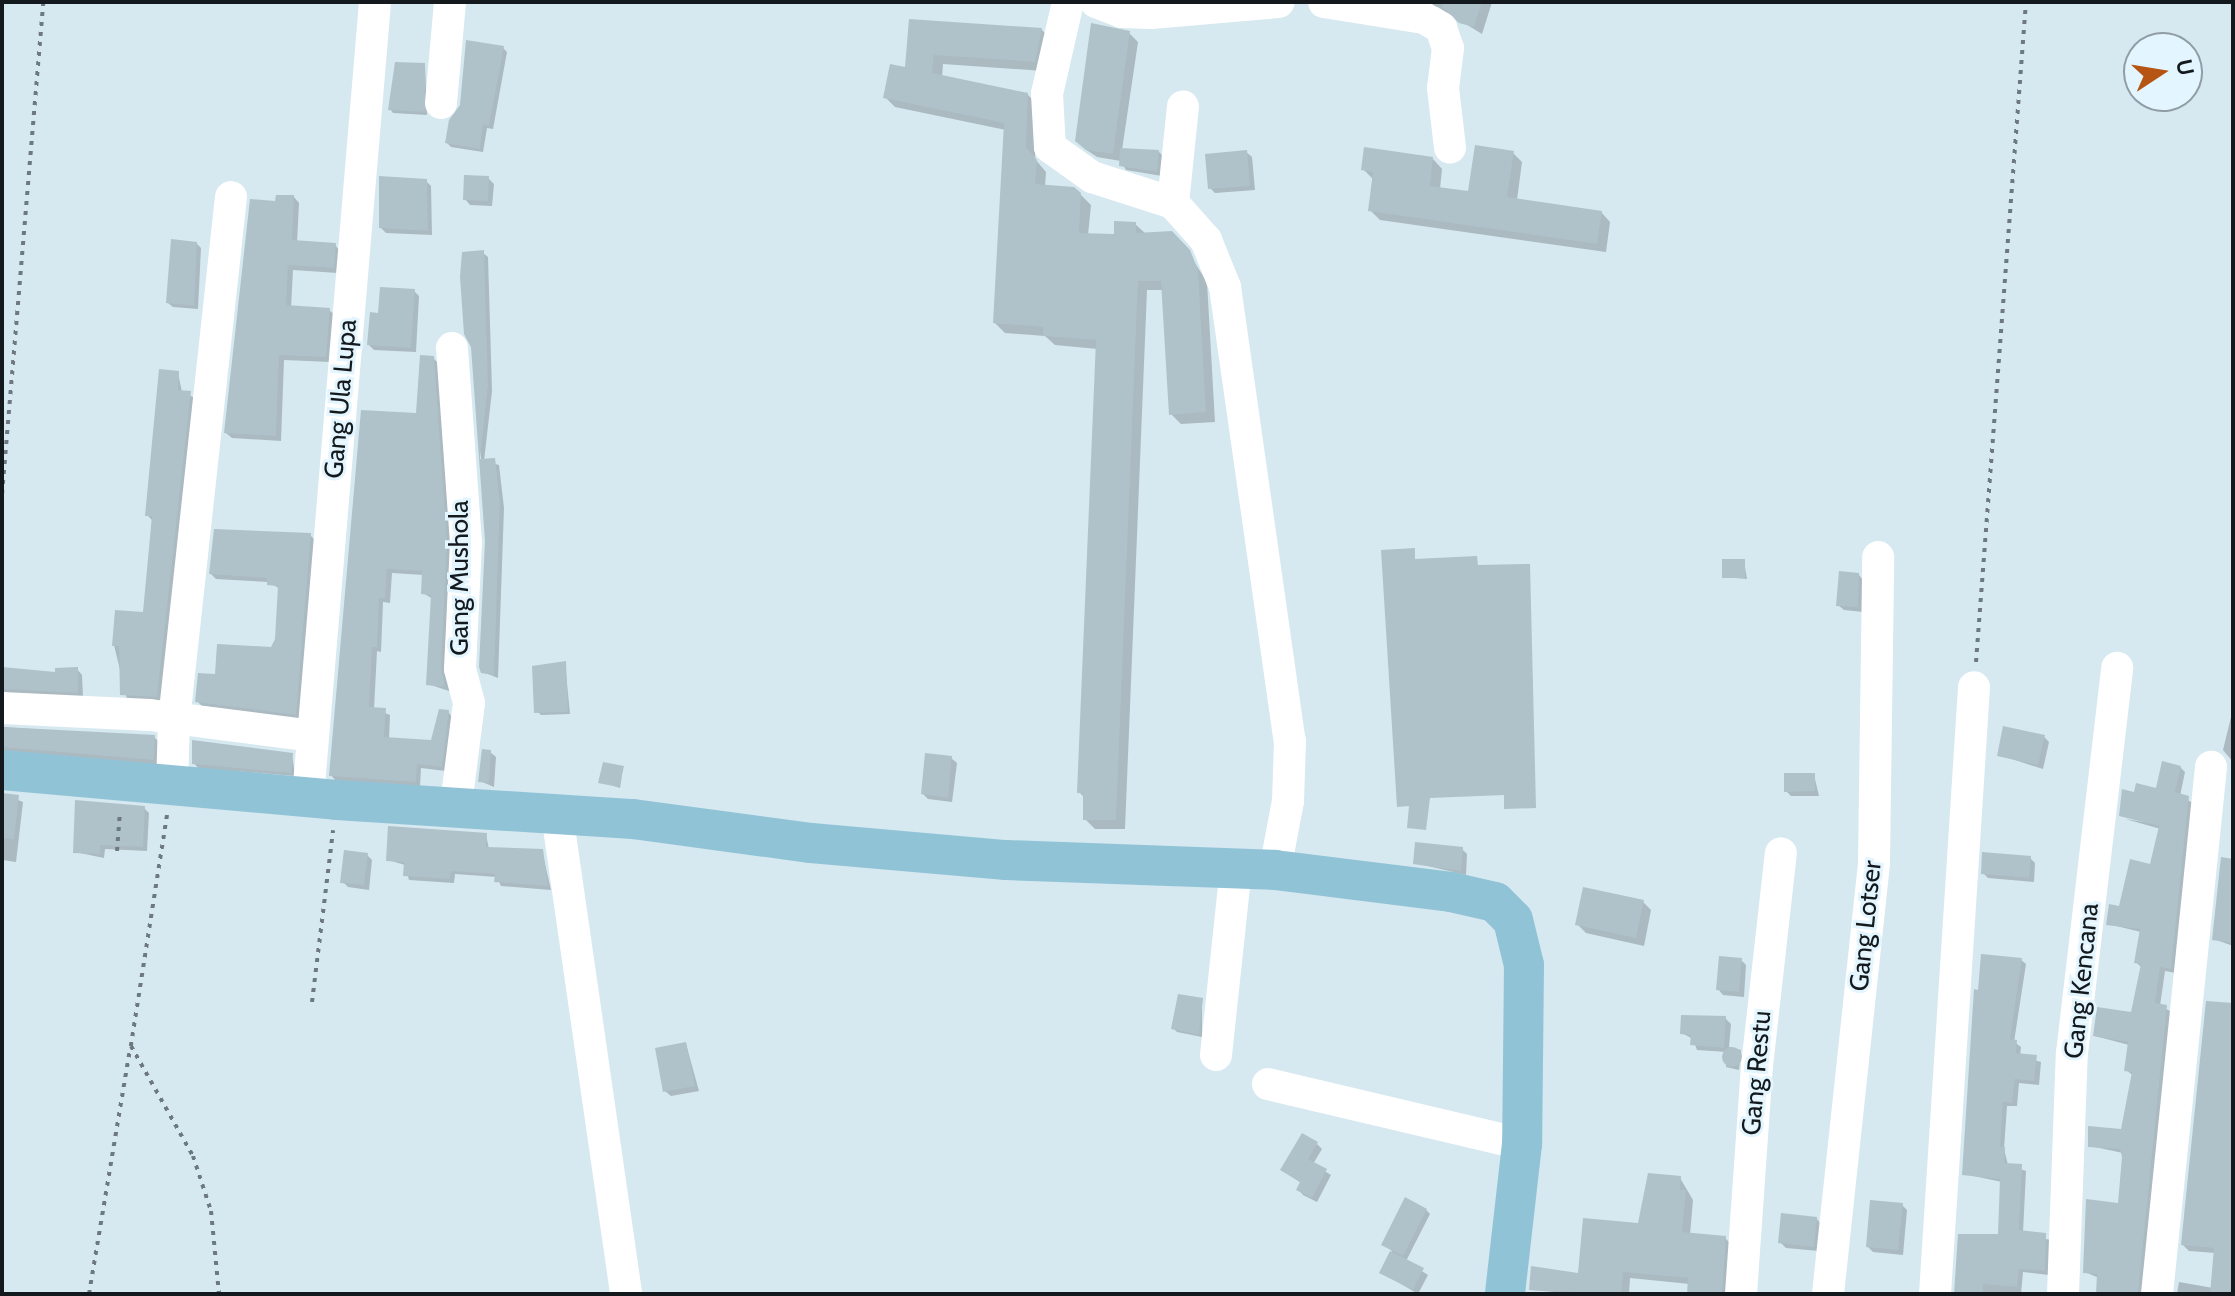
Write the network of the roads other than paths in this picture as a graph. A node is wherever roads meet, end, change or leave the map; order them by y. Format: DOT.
graph roads {
  1 [pos="375,2"];
  2 [pos="450,2"];
  3 [pos="1068,2"];
  4 [pos="1096,2"];
  5 [pos="1279,2"];
  6 [pos="1324,2"];
  7 [pos="441,103"];
  8 [pos="1183,107"];
  9 [pos="1450,148"];
  10 [pos="231,197"];
  11 [pos="1173,203"];
  12 [pos="452,348"];
  13 [pos="1878,557"];
  14 [pos="2117,668"];
  15 [pos="1974,687"];
  16 [pos="2,708"];
  17 [pos="174,720"];
  18 [pos="313,736"];
  19 [pos="2211,767"];
  20 [pos="2,770"];
  21 [pos="172,785"];
  22 [pos="323,798"];
  23 [pos="456,805"];
  24 [pos="557,814"];
  25 [pos="1781,853"];
  26 [pos="1256,870"];
  27 [pos="1216,1055"];
  28 [pos="1268,1084"];
  29 [pos="1522,1144"];
  30 [pos="626,1294"];
  31 [pos="1505,1294"];
  32 [pos="1741,1294"];
  33 [pos="1828,1294"];
  34 [pos="1935,1294"];
  35 [pos="2063,1294"];
  36 [pos="2157,1294"];
  1 -- 18 [label="street, Gang Ula Lupa"];
  2 -- 7 [label="street"];
  3 -- 11 [label="street"];
  4 -- 5 [label="street"];
  6 -- 9 [label="street"];
  8 -- 11 [label="street"];
  10 -- 17 [label="street"];
  11 -- 26 [label="street"];
  12 -- 23 [label="street, Gang Mushola"];
  13 -- 33 [label="street, Gang Lotser"];
  14 -- 35 [label="street, Gang Kencana"];
  15 -- 34 [label="street"];
  16 -- 17 [label="street"];
  17 -- 18 [label="street"];
  17 -- 21 [label="street"];
  18 -- 22 [label="street, Gang Ula Lupa"];
  19 -- 36 [label="street"];
  20 -- 21 [label="main road"];
  21 -- 22 [label="main road"];
  22 -- 23 [label="main road"];
  23 -- 24 [label="main road"];
  24 -- 26 [label="main road"];
  24 -- 30 [label="street"];
  25 -- 32 [label="street, Gang Restu"];
  26 -- 27 [label="street"];
  26 -- 29 [label="main road"];
  28 -- 29 [label="street"];
  29 -- 31 [label="main road"];
}
